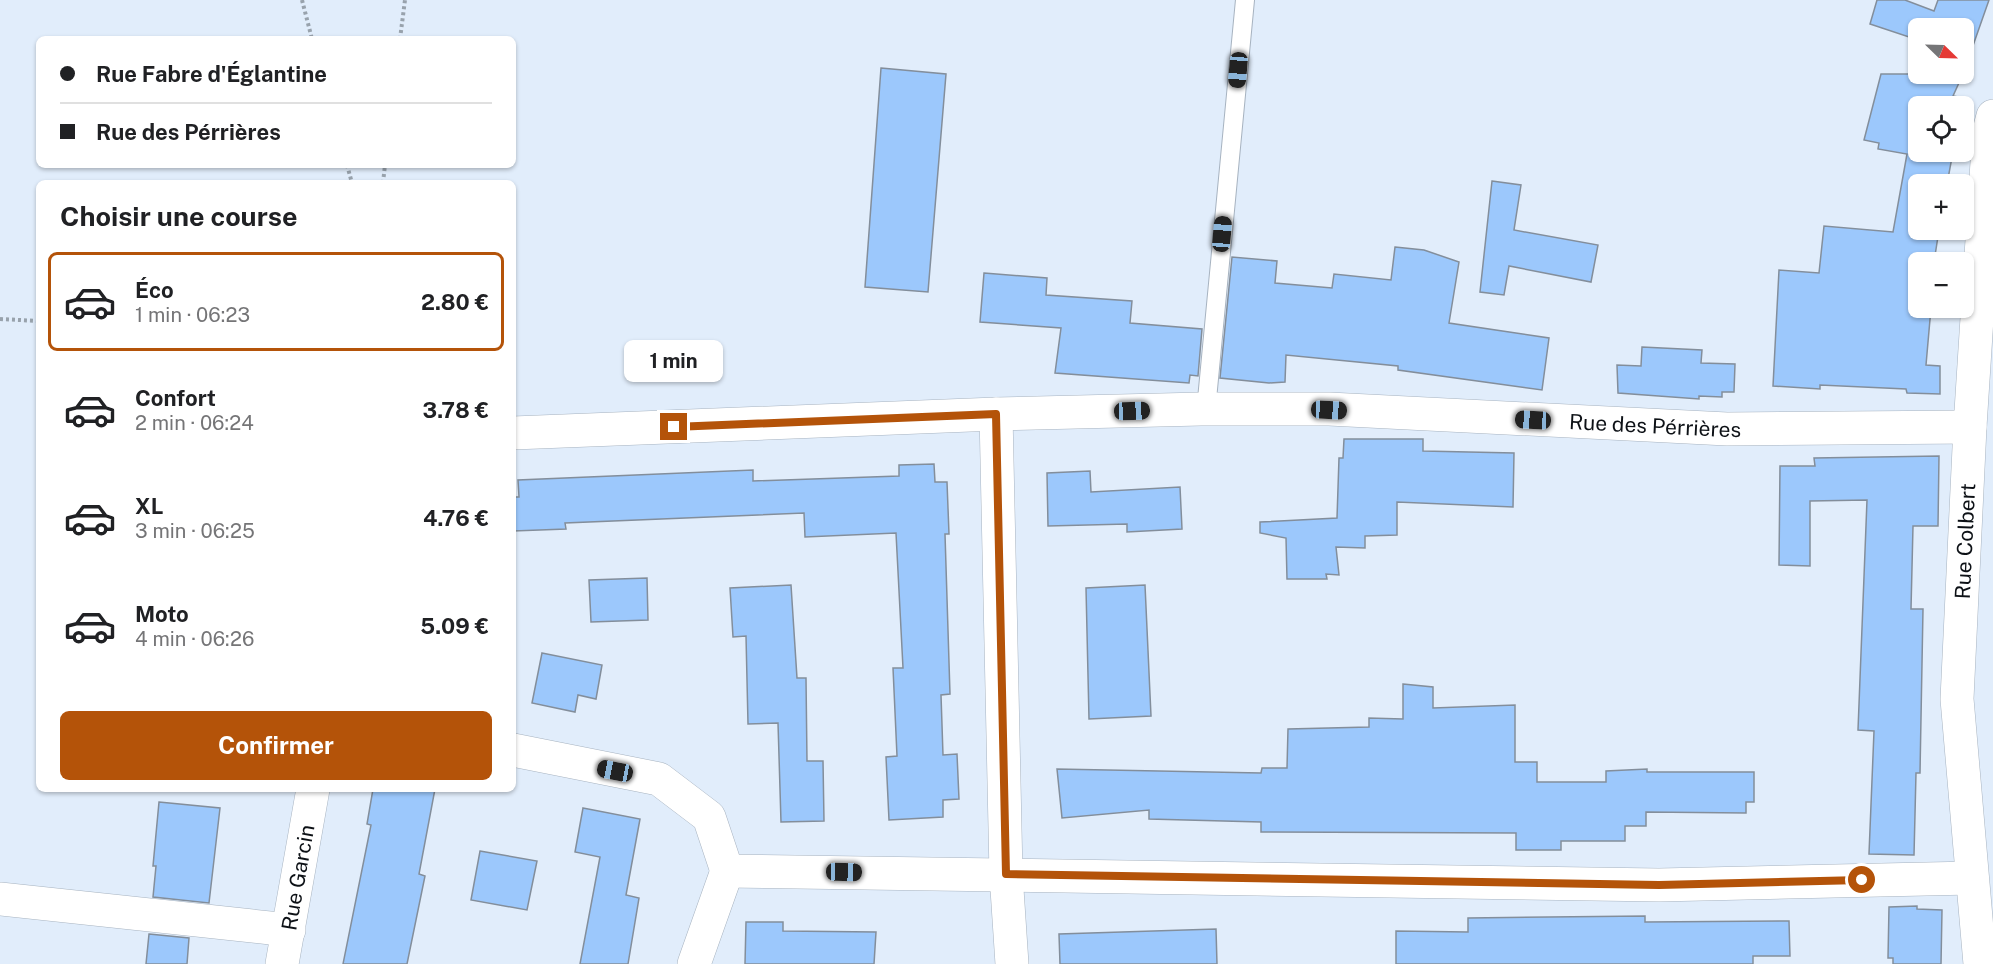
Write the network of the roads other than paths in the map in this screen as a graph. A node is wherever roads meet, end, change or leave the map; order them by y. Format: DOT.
graph roads {
  1 [pos="1245,0"];
  2 [pos="1993,116"];
  3 [pos="1206,410"];
  4 [pos="996,414"];
  5 [pos="1970,427"];
  6 [pos="516,433"];
  7 [pos="516,751"];
  8 [pos="312,792"];
  9 [pos="728,871"];
  10 [pos="1006,874"];
  11 [pos="1972,878"];
  12 [pos="0,899"];
  13 [pos="289,930"];
  14 [pos="282,964"];
  15 [pos="694,964"];
  16 [pos="1012,964"];
  17 [pos="1980,964"];
  1 -- 3 [label="lane"];
  2 -- 5 [label="street, Rue Colbert"];
  3 -- 4 [label="street, Rue des Pérrières"];
  3 -- 5 [label="street, Rue des Pérrières"];
  4 -- 6 [label="street, Rue des Pérrières"];
  4 -- 10 [label="street"];
  5 -- 11 [label="street, Rue Colbert"];
  7 -- 9 [label="street"];
  8 -- 13 [label="street, Rue Garcin"];
  9 -- 10 [label="street"];
  9 -- 15 [label="street"];
  10 -- 11 [label="street"];
  10 -- 16 [label="street"];
  11 -- 17 [label="street, Rue Colbert"];
  12 -- 13 [label="street"];
  13 -- 14 [label="street, Rue Garcin"];
}
